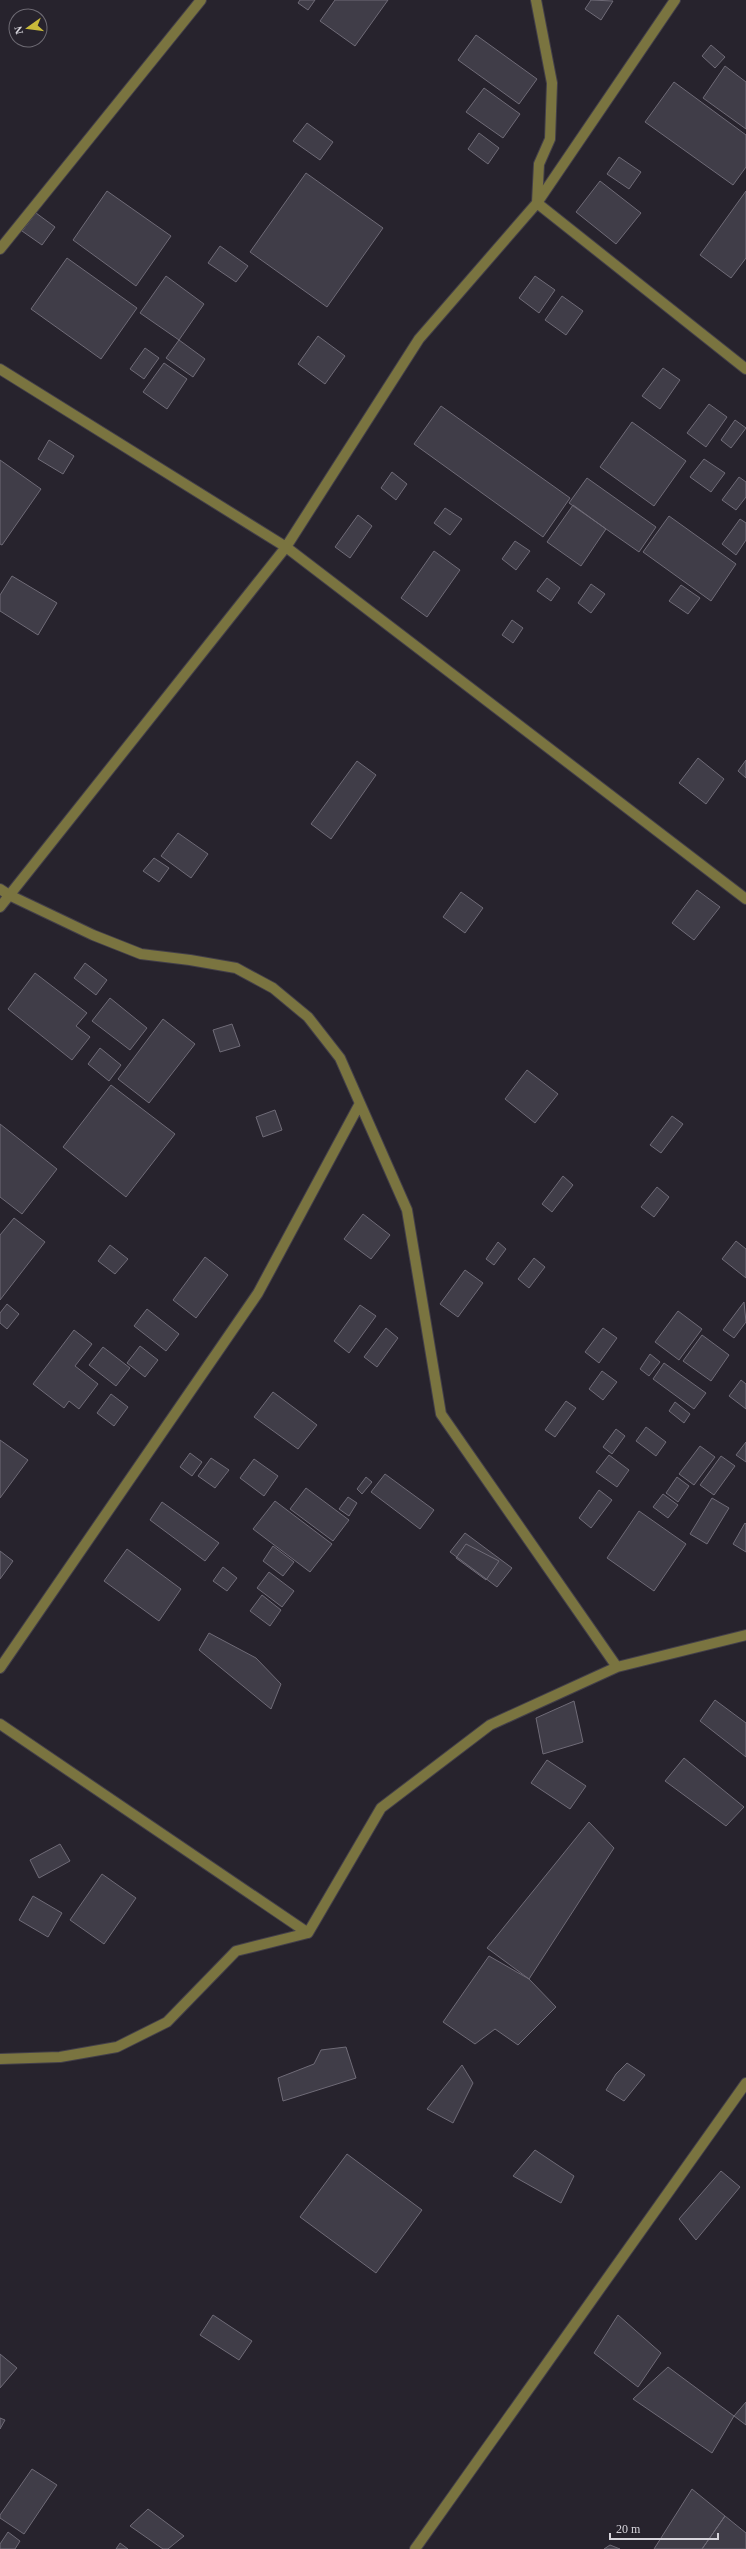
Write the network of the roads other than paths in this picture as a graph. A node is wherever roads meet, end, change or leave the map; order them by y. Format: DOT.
graph roads {
  1 [pos="201,0"];
  2 [pos="536,0"];
  3 [pos="675,0"];
  4 [pos="537,203"];
  5 [pos="0,249"];
  6 [pos="0,369"];
  7 [pos="746,369"];
  8 [pos="286,547"];
  9 [pos="0,889"];
  10 [pos="9,896"];
  11 [pos="746,899"];
  12 [pos="0,907"];
  13 [pos="359,1105"];
  14 [pos="746,1635"];
  15 [pos="617,1667"];
  16 [pos="0,1668"];
  17 [pos="0,1724"];
  18 [pos="308,1933"];
  19 [pos="0,2059"];
  20 [pos="746,2083"];
  21 [pos="415,2549"];
  1 -- 5 [label="street"];
  2 -- 4 [label="street"];
  3 -- 4 [label="street"];
  4 -- 7 [label="street"];
  4 -- 8 [label="street"];
  6 -- 8 [label="street"];
  8 -- 10 [label="street"];
  8 -- 11 [label="street"];
  9 -- 10 [label="street"];
  10 -- 12 [label="street"];
  10 -- 13 [label="street"];
  13 -- 15 [label="street"];
  13 -- 16 [label="street"];
  14 -- 15 [label="street"];
  15 -- 18 [label="street"];
  17 -- 18 [label="street"];
  18 -- 19 [label="street"];
  20 -- 21 [label="street"];
}
